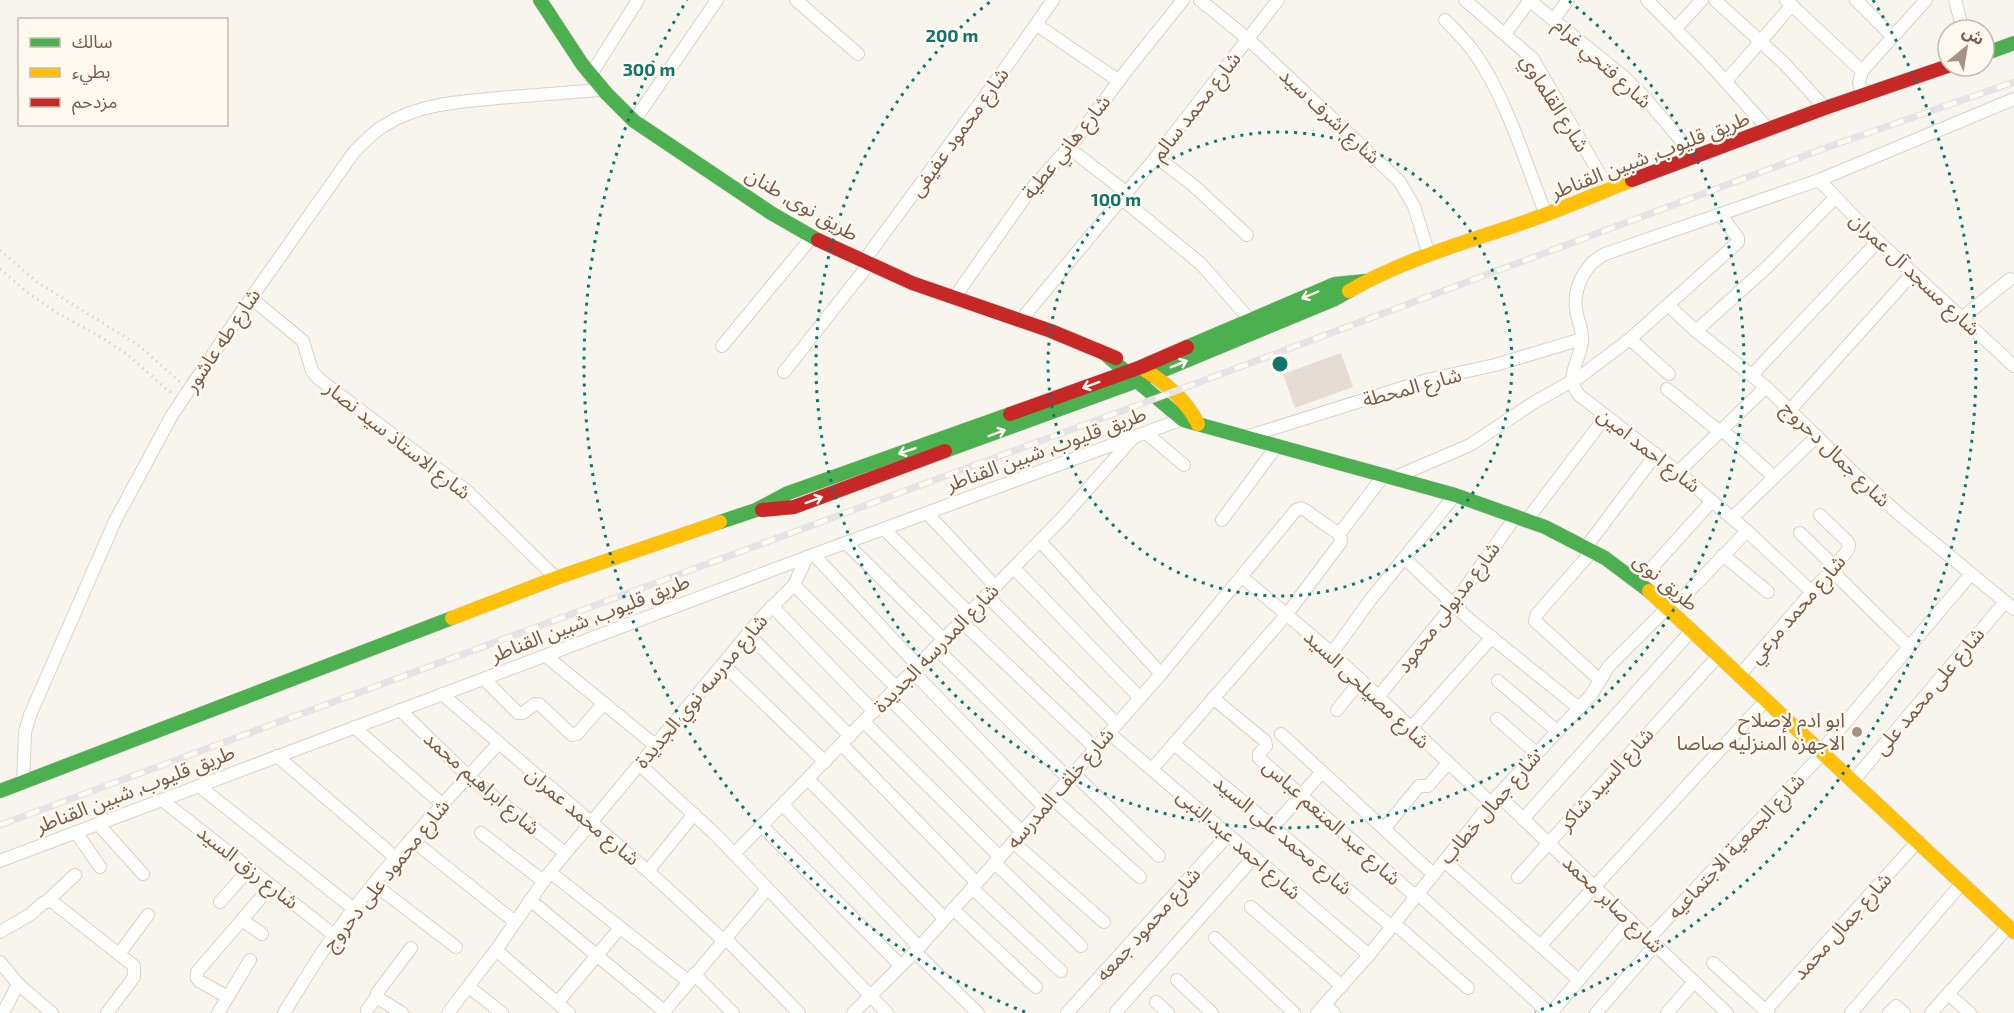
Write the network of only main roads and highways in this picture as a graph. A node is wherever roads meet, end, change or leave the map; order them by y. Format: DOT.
graph roads {
  1 [pos="540,0"];
  2 [pos="2014,43"];
  3 [pos="1996,50"];
  4 [pos="1936,70"];
  5 [pos="1366,281"];
  6 [pos="1105,354"];
  7 [pos="1147,371"];
  8 [pos="1131,377"];
  9 [pos="1192,419"];
  10 [pos="0,791"];
  11 [pos="2011,929"];
  1 -- 6 [label="main road, طريق نوى, طنان"];
  2 -- 3 [label="main road"];
  4 -- 5 [label="main road, طريق قليوب, شبين القناطر"];
  7 -- 5 [label="main road, طريق قليوب, شبين القناطر, one-way"];
  5 -- 7 [label="main road, طريق قليوب, شبين القناطر, one-way"];
  6 -- 7 [label="main road, طريق نوى, طنان"];
  6 -- 8 [label="main road, طريق نوى, طنان"];
  7 -- 8 [label="main road, طريق قليوب, شبين القناطر"];
  7 -- 9 [label="main road, طريق نوى"];
  8 -- 9 [label="main road, طريق نوى"];
  8 -- 10 [label="main road, طريق قليوب, شبين القناطر"];
  9 -- 11 [label="main road, طريق نوى"];
}
